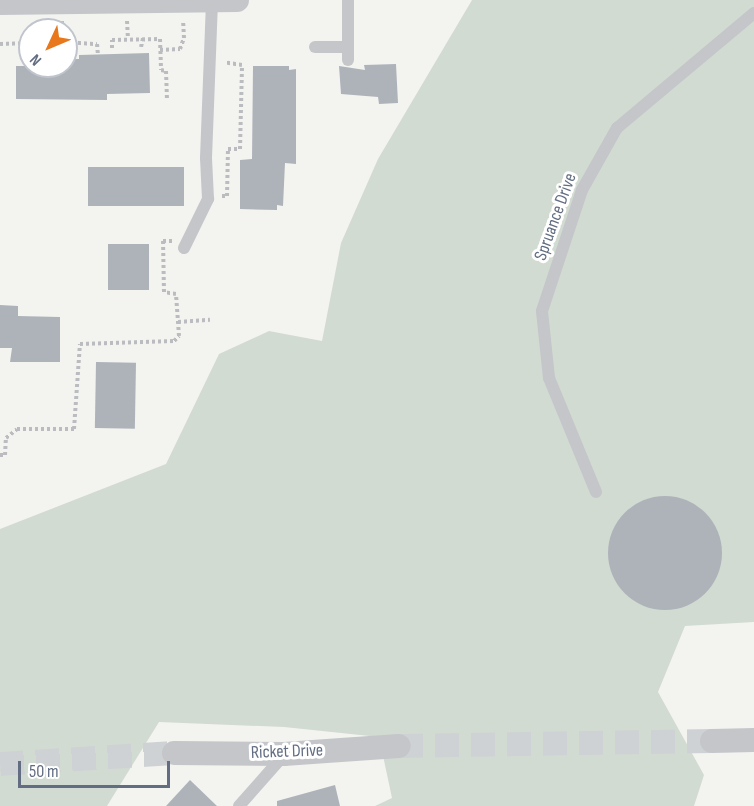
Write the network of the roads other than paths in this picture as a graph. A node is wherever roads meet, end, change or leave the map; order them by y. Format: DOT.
graph roads {
  1 [pos="237,0"];
  2 [pos="348,0"];
  3 [pos="212,2"];
  4 [pos="0,3"];
  5 [pos="754,13"];
  6 [pos="315,47"];
  7 [pos="348,47"];
  8 [pos="348,60"];
  9 [pos="180,244"];
  10 [pos="596,492"];
  11 [pos="754,740"];
  12 [pos="712,741"];
  13 [pos="399,746"];
  14 [pos="174,753"];
  15 [pos="284,754"];
  16 [pos="239,806"];
  1 -- 3 [label="street"];
  2 -- 7 [label="lane"];
  3 -- 4 [label="street"];
  3 -- 9 [label="lane"];
  5 -- 10 [label="lane, Spruance Drive"];
  6 -- 7 [label="lane"];
  7 -- 8 [label="lane"];
  11 -- 12 [label="street"];
  13 -- 15 [label="street, Ricket Drive"];
  14 -- 15 [label="street, Ricket Drive"];
  15 -- 16 [label="lane"];
}
